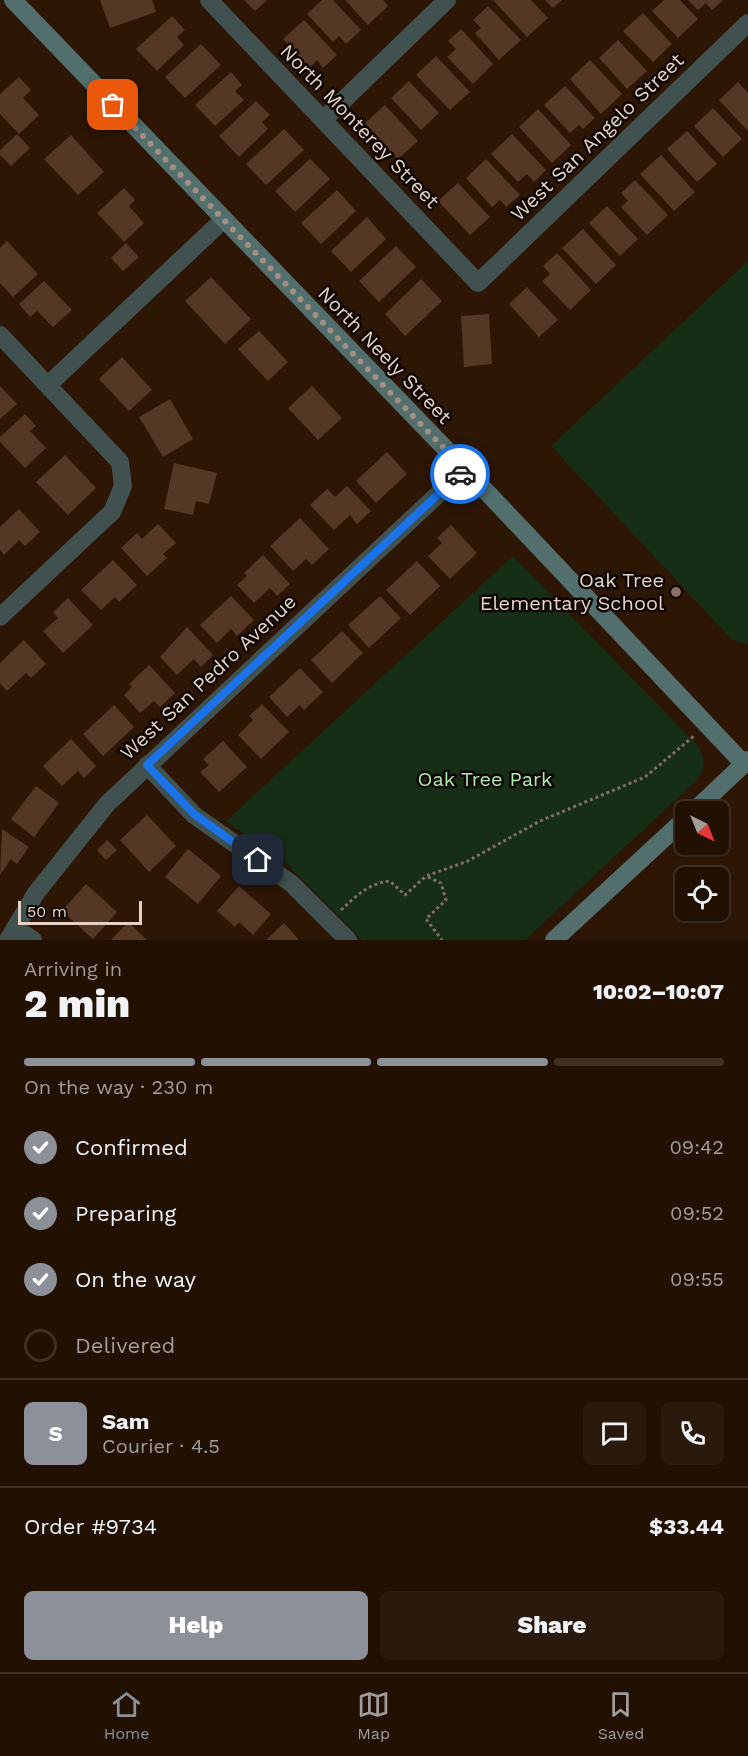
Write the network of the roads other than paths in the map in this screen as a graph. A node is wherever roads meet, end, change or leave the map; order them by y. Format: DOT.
graph roads {
  1 [pos="13,0"];
  2 [pos="209,0"];
  3 [pos="447,0"];
  4 [pos="748,23"];
  5 [pos="323,120"];
  6 [pos="223,220"];
  7 [pos="478,283"];
  8 [pos="0,335"];
  9 [pos="48,385"];
  10 [pos="465,470"];
  11 [pos="0,617"];
  12 [pos="147,765"];
  13 [pos="747,765"];
  14 [pos="706,801"];
  15 [pos="675,828"];
  16 [pos="11,934"];
  17 [pos="33,940"];
  18 [pos="348,940"];
  19 [pos="554,940"];
  1 -- 6 [label="street, North Neely Street"];
  2 -- 5 [label="street, North Monterey Street"];
  3 -- 5 [label="street"];
  4 -- 7 [label="street, West San Angelo Street"];
  5 -- 7 [label="street, North Monterey Street"];
  6 -- 9 [label="street"];
  6 -- 10 [label="street, North Neely Street"];
  8 -- 9 [label="street"];
  9 -- 11 [label="street"];
  10 -- 12 [label="street, West San Pedro Avenue"];
  10 -- 13 [label="street, North Neely Street"];
  12 -- 16 [label="street, West San Pedro Avenue"];
  12 -- 18 [label="street"];
  13 -- 14 [label="street"];
  15 -- 19 [label="street"];
  16 -- 17 [label="street"];
}
